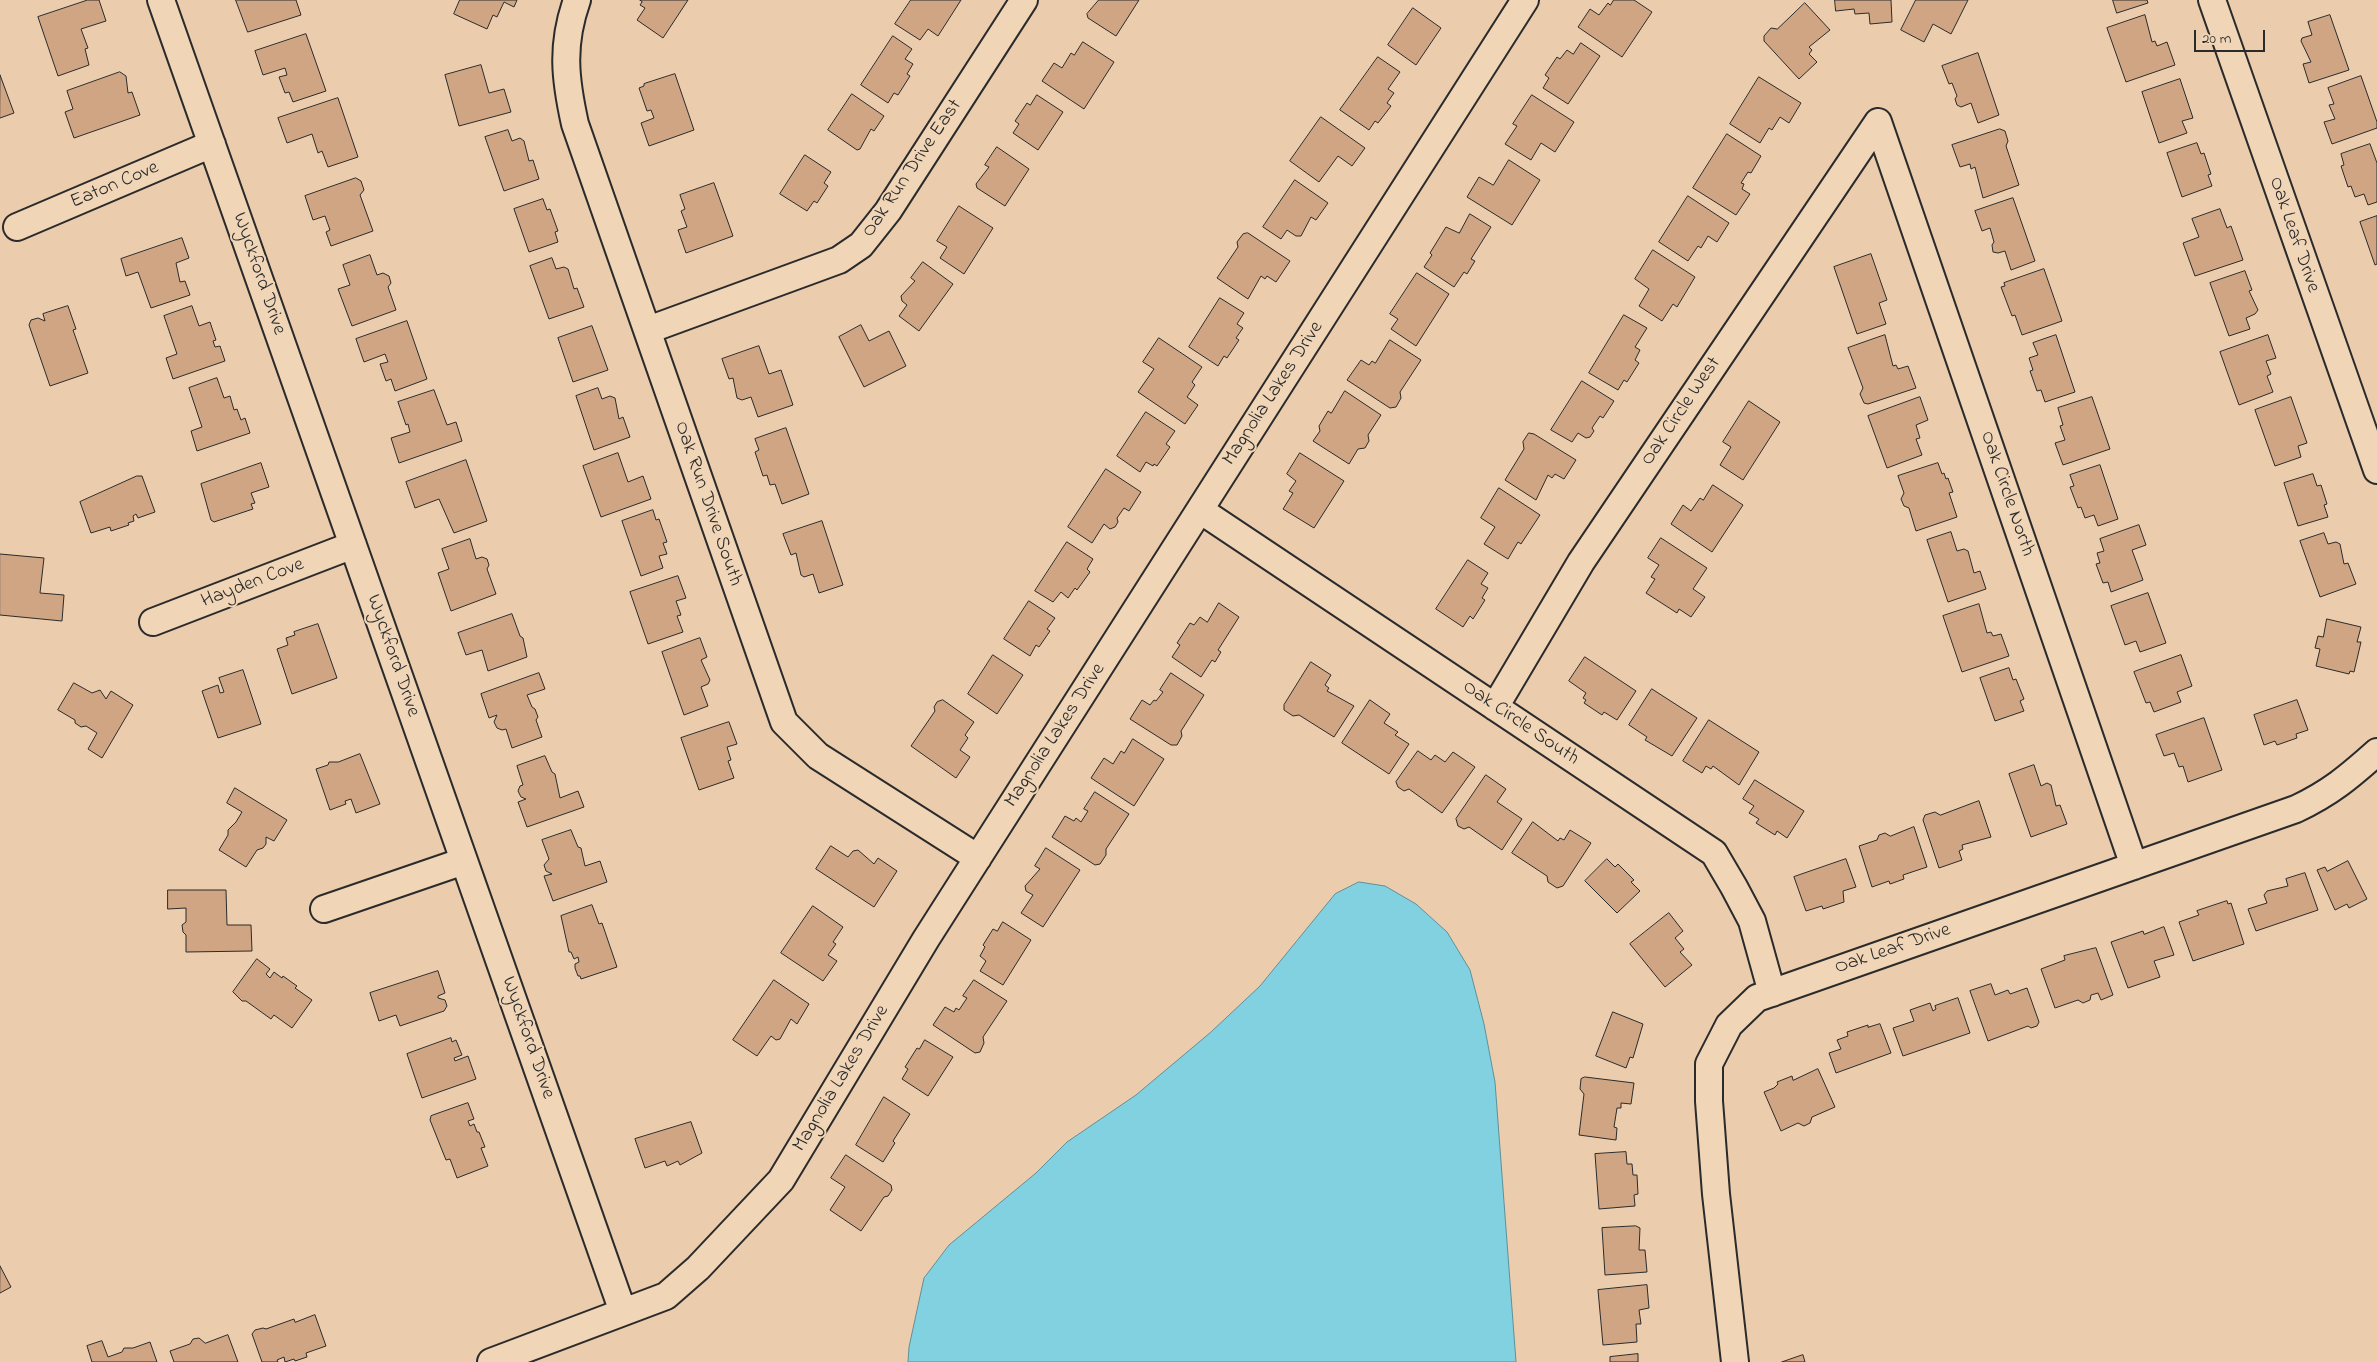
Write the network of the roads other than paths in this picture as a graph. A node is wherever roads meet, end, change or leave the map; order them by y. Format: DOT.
graph roads {
  1 [pos="161,0"];
  2 [pos="577,0"];
  3 [pos="1024,0"];
  4 [pos="1525,0"];
  5 [pos="2212,0"];
  6 [pos="1878,122"];
  7 [pos="212,144"];
  8 [pos="17,227"];
  9 [pos="648,330"];
  10 [pos="2377,470"];
  11 [pos="1200,510"];
  12 [pos="353,545"];
  13 [pos="153,622"];
  14 [pos="1495,708"];
  15 [pos="2377,752"];
  16 [pos="978,858"];
  17 [pos="464,861"];
  18 [pos="2134,866"];
  19 [pos="324,909"];
  20 [pos="1772,993"];
  21 [pos="623,1312"];
  22 [pos="491,1362"];
  23 [pos="1735,1362"];
  1 -- 7 [label="street, Wyckford Drive"];
  2 -- 9 [label="street, Oak Run Drive South"];
  3 -- 9 [label="street, Oak Run Drive East"];
  4 -- 11 [label="street, Magnolia Lakes Drive"];
  5 -- 10 [label="street, Oak Leaf Drive"];
  6 -- 14 [label="street, Oak Circle West"];
  6 -- 18 [label="street, Oak Circle North"];
  7 -- 8 [label="street, Eaton Cove"];
  7 -- 12 [label="street, Wyckford Drive"];
  9 -- 16 [label="street, Oak Run Drive South"];
  11 -- 14 [label="street, Oak Circle South"];
  11 -- 16 [label="street, Magnolia Lakes Drive"];
  12 -- 13 [label="street, Hayden Cove"];
  12 -- 17 [label="street, Wyckford Drive"];
  14 -- 20 [label="street, Oak Circle South"];
  15 -- 18 [label="street, Oak Leaf Drive"];
  16 -- 21 [label="street, Magnolia Lakes Drive"];
  17 -- 19 [label="street"];
  17 -- 21 [label="street, Wyckford Drive"];
  18 -- 20 [label="street, Oak Leaf Drive"];
  20 -- 23 [label="street, Oak Leaf Drive"];
  21 -- 22 [label="street, Magnolia Lakes Drive"];
}
